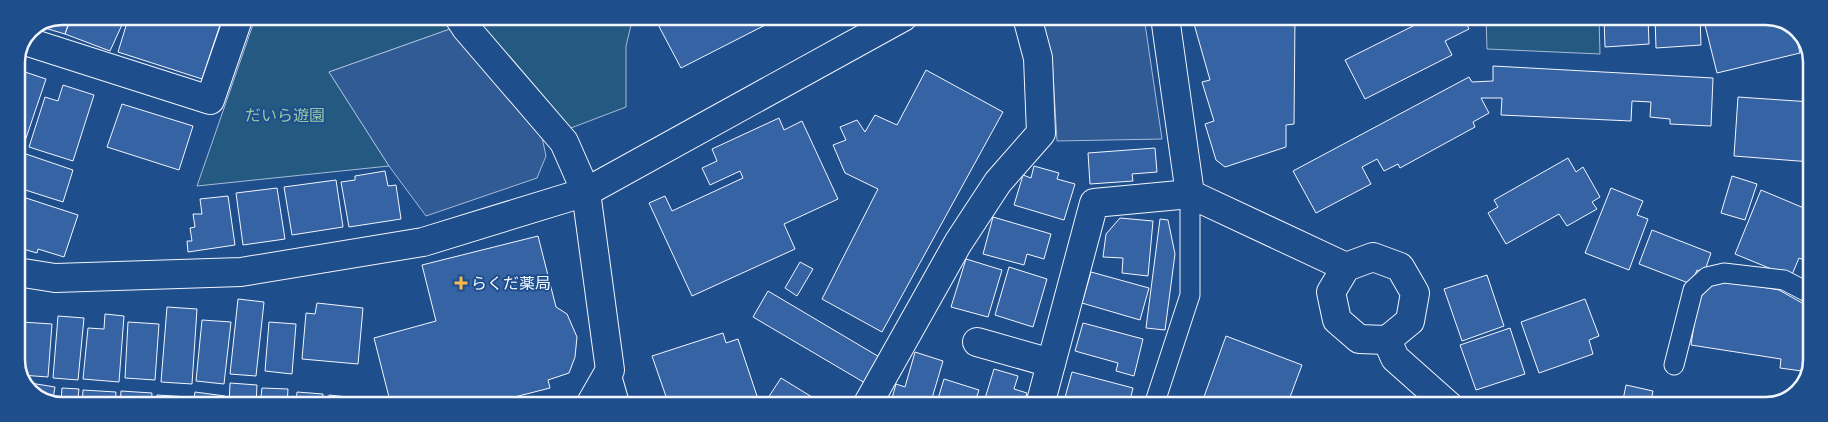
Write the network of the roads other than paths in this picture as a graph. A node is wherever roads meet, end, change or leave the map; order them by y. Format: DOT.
graph roads {
  1 [pos="236,25"];
  2 [pos="464,25"];
  3 [pos="889,25"];
  4 [pos="1029,25"];
  5 [pos="1167,25"];
  6 [pos="31,43"];
  7 [pos="586,192"];
  8 [pos="1190,194"];
  9 [pos="1346,267"];
  10 [pos="25,273"];
  11 [pos="1803,290"];
  12 [pos="1387,340"];
  13 [pos="976,342"];
  14 [pos="1050,363"];
  15 [pos="1674,366"];
  16 [pos="610,370"];
  17 [pos="595,397"];
  18 [pos="618,397"];
  19 [pos="872,397"];
  20 [pos="1042,397"];
  21 [pos="1157,397"];
  22 [pos="1439,397"];
  1 -- 6 [label="street"];
  2 -- 7 [label="street"];
  3 -- 7 [label="street"];
  4 -- 19 [label="street"];
  5 -- 8 [label="street"];
  7 -- 10 [label="street"];
  7 -- 16 [label="street"];
  8 -- 9 [label="street"];
  8 -- 14 [label="street"];
  8 -- 21 [label="lane"];
  9 -- 12 [label="street"];
  9 -- 12 [label="street"];
  11 -- 15 [label="lane"];
  12 -- 22 [label="street"];
  13 -- 14 [label="street"];
  14 -- 20 [label="street"];
  16 -- 17 [label="street"];
  16 -- 18 [label="lane"];
}
